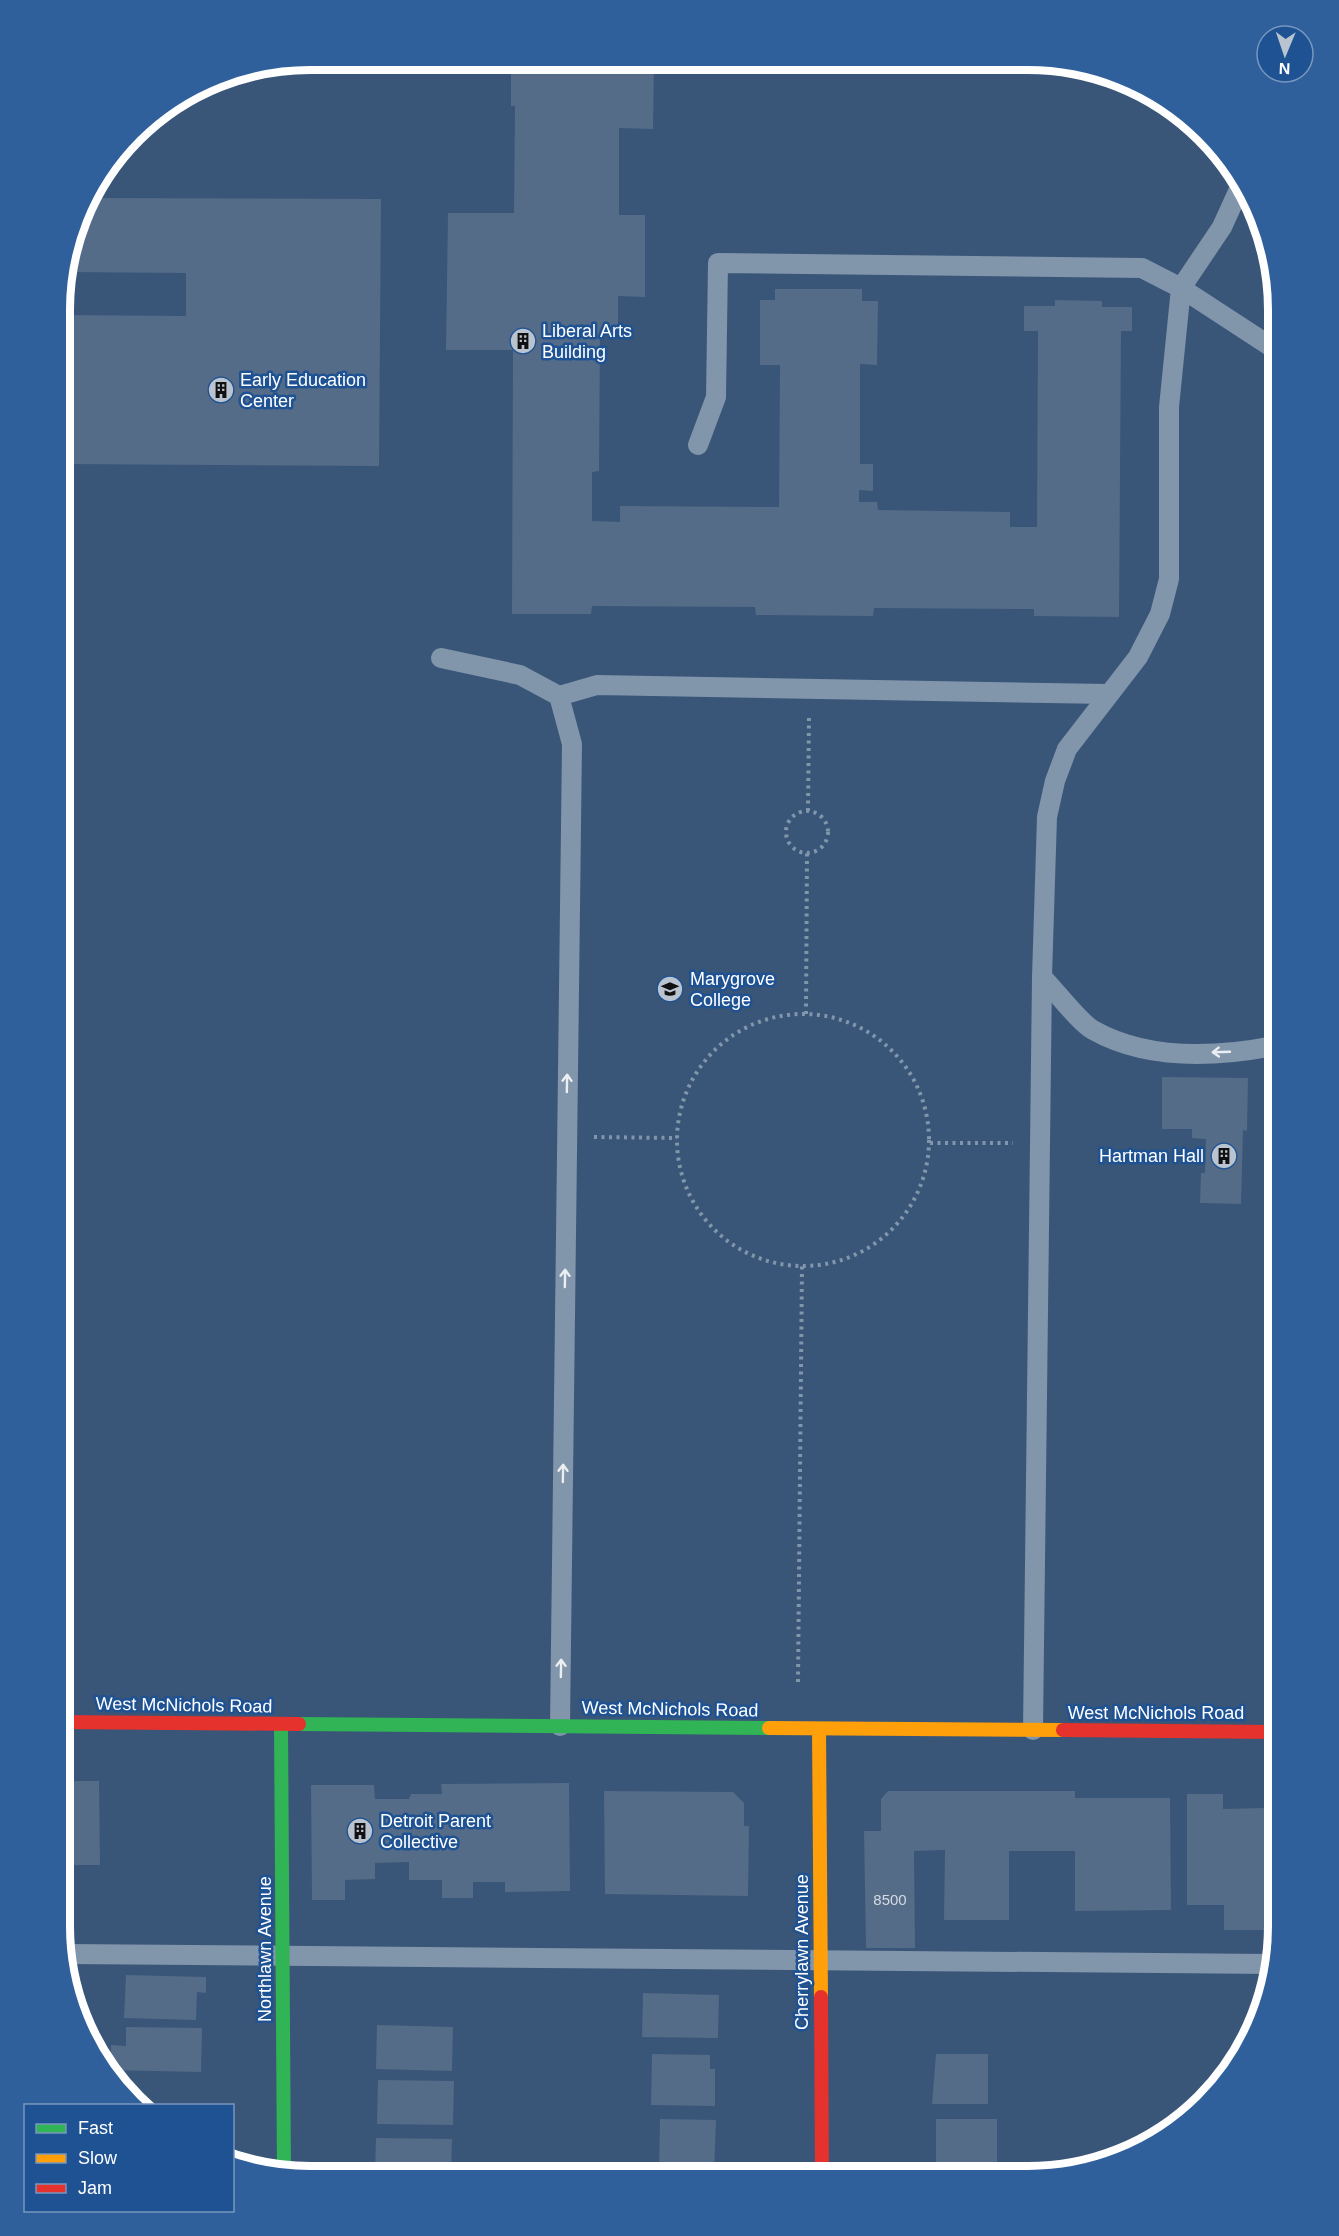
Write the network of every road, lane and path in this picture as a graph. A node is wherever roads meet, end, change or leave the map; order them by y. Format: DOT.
graph roads {
  1 [pos="1238,193"];
  2 [pos="1181,288"];
  3 [pos="1268,345"];
  4 [pos="698,445"];
  5 [pos="441,658"];
  6 [pos="809,688"];
  7 [pos="1108,694"];
  8 [pos="559,696"];
  9 [pos="807,811"];
  10 [pos="807,853"];
  11 [pos="1042,977"];
  12 [pos="806,1014"];
  13 [pos="1268,1047"];
  14 [pos="566,1136"];
  15 [pos="677,1138"];
  16 [pos="930,1143"];
  17 [pos="1040,1143"];
  18 [pos="802,1266"];
  19 [pos="798,1682"];
  20 [pos="70,1722"];
  21 [pos="281,1724"];
  22 [pos="560,1726"];
  23 [pos="819,1729"];
  24 [pos="1033,1730"];
  25 [pos="1268,1732"];
  26 [pos="73,1954"];
  27 [pos="283,1956"];
  28 [pos="820,1960"];
  29 [pos="1265,1964"];
  30 [pos="284,2164"];
  31 [pos="822,2166"];
  1 -- 2 [label="lane"];
  2 -- 3 [label="lane"];
  2 -- 4 [label="lane"];
  2 -- 7 [label="lane"];
  5 -- 8 [label="lane"];
  6 -- 7 [label="lane"];
  6 -- 8 [label="lane"];
  6 -- 9 [label="path"];
  7 -- 11 [label="lane"];
  14 -- 8 [label="lane, one-way"];
  9 -- 10 [label="path"];
  9 -- 10 [label="path"];
  10 -- 12 [label="path"];
  13 -- 11 [label="lane, one-way"];
  11 -- 17 [label="lane"];
  12 -- 15 [label="path"];
  12 -- 16 [label="path"];
  14 -- 15 [label="path"];
  22 -- 14 [label="lane, one-way"];
  15 -- 18 [label="path"];
  16 -- 17 [label="path"];
  16 -- 18 [label="path"];
  17 -- 24 [label="lane"];
  18 -- 19 [label="path"];
  20 -- 21 [label="main road, West McNichols Road"];
  21 -- 22 [label="main road, West McNichols Road"];
  21 -- 27 [label="main road, Northlawn Avenue"];
  22 -- 23 [label="main road, West McNichols Road"];
  23 -- 24 [label="main road, West McNichols Road"];
  23 -- 28 [label="main road, Cherrylawn Avenue"];
  24 -- 25 [label="main road, West McNichols Road"];
  26 -- 27 [label="lane"];
  27 -- 28 [label="lane"];
  27 -- 30 [label="main road, Northlawn Avenue"];
  28 -- 29 [label="lane"];
  28 -- 31 [label="main road, Cherrylawn Avenue"];
}
